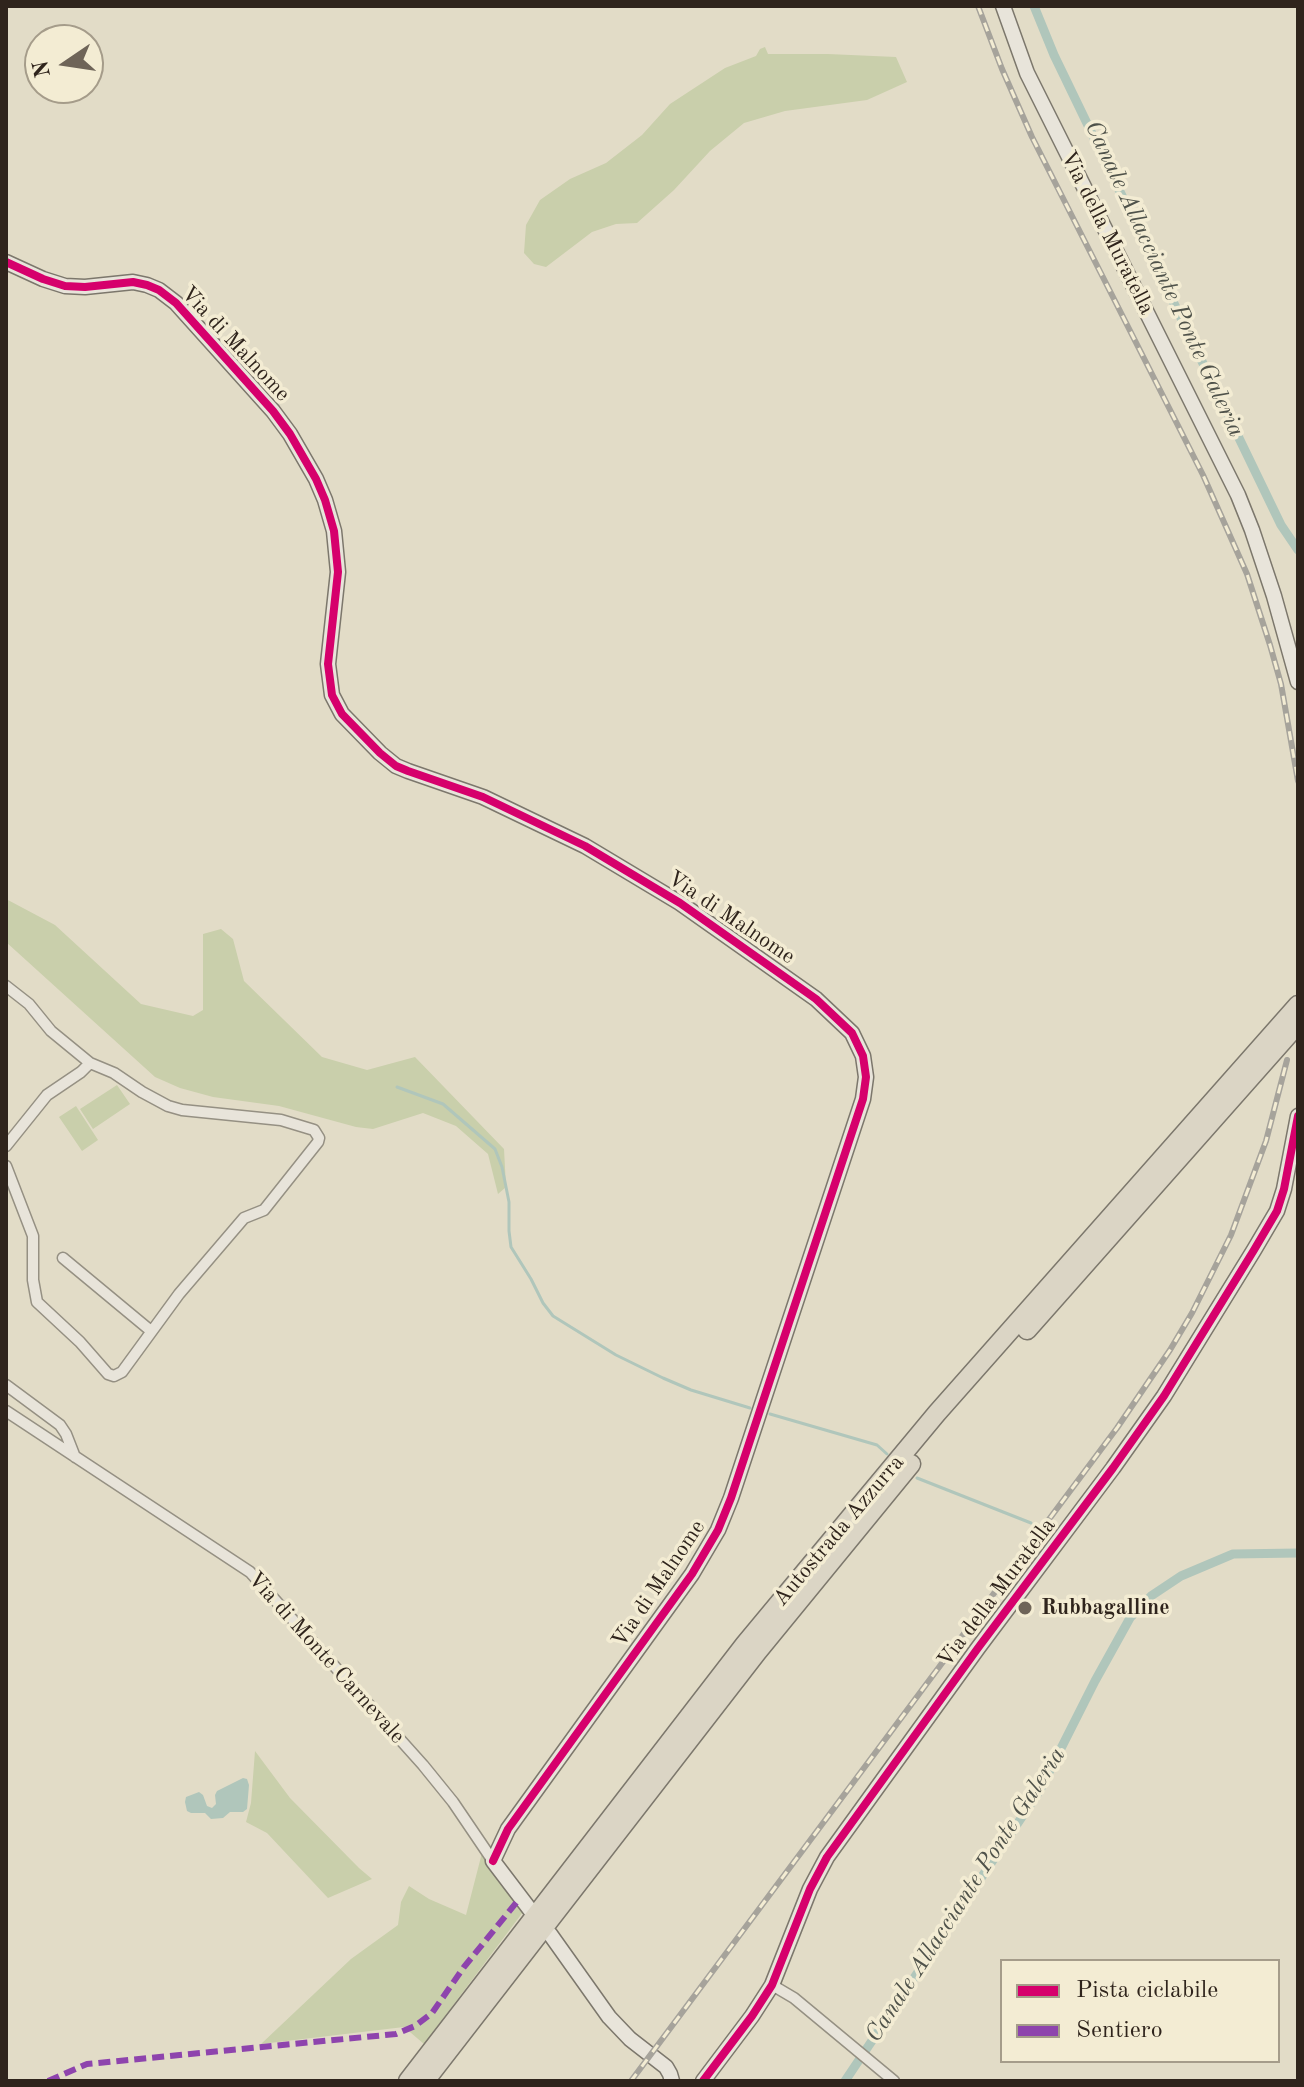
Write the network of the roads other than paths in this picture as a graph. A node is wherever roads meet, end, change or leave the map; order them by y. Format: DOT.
graph roads {
  1 [pos="1003,6"];
  2 [pos="6,262"];
  3 [pos="1298,682"];
  4 [pos="6,986"];
  5 [pos="1298,1005"];
  6 [pos="1298,1024"];
  7 [pos="90,1063"];
  8 [pos="1298,1116"];
  9 [pos="6,1146"];
  10 [pos="1295,1151"];
  11 [pos="6,1166"];
  12 [pos="63,1258"];
  13 [pos="151,1331"];
  14 [pos="6,1385"];
  15 [pos="6,1411"];
  16 [pos="75,1457"];
  17 [pos="493,1861"];
  18 [pos="531,1911"];
  19 [pos="550,1934"];
  20 [pos="772,1985"];
  21 [pos="705,2078"];
  22 [pos="408,2081"];
  23 [pos="425,2081"];
  24 [pos="672,2081"];
  25 [pos="894,2081"];
  1 -- 3 [label="street, Via della Muratella"];
  2 -- 17 [label="street, Via di Malnome"];
  4 -- 7 [label="street"];
  5 -- 22 [label="highway, Autostrada Azzurra"];
  6 -- 23 [label="highway, Autostrada Azzurra"];
  7 -- 9 [label="street"];
  7 -- 13 [label="street"];
  8 -- 10 [label="street, Via della Muratella"];
  10 -- 20 [label="street, Via della Muratella"];
  11 -- 13 [label="street"];
  12 -- 13 [label="street"];
  14 -- 16 [label="street"];
  15 -- 16 [label="street, Via di Monte Carnevale"];
  16 -- 17 [label="street, Via di Monte Carnevale"];
  17 -- 18 [label="street"];
  19 -- 24 [label="street"];
  20 -- 21 [label="street, Via della Muratella"];
  20 -- 25 [label="street"];
}
